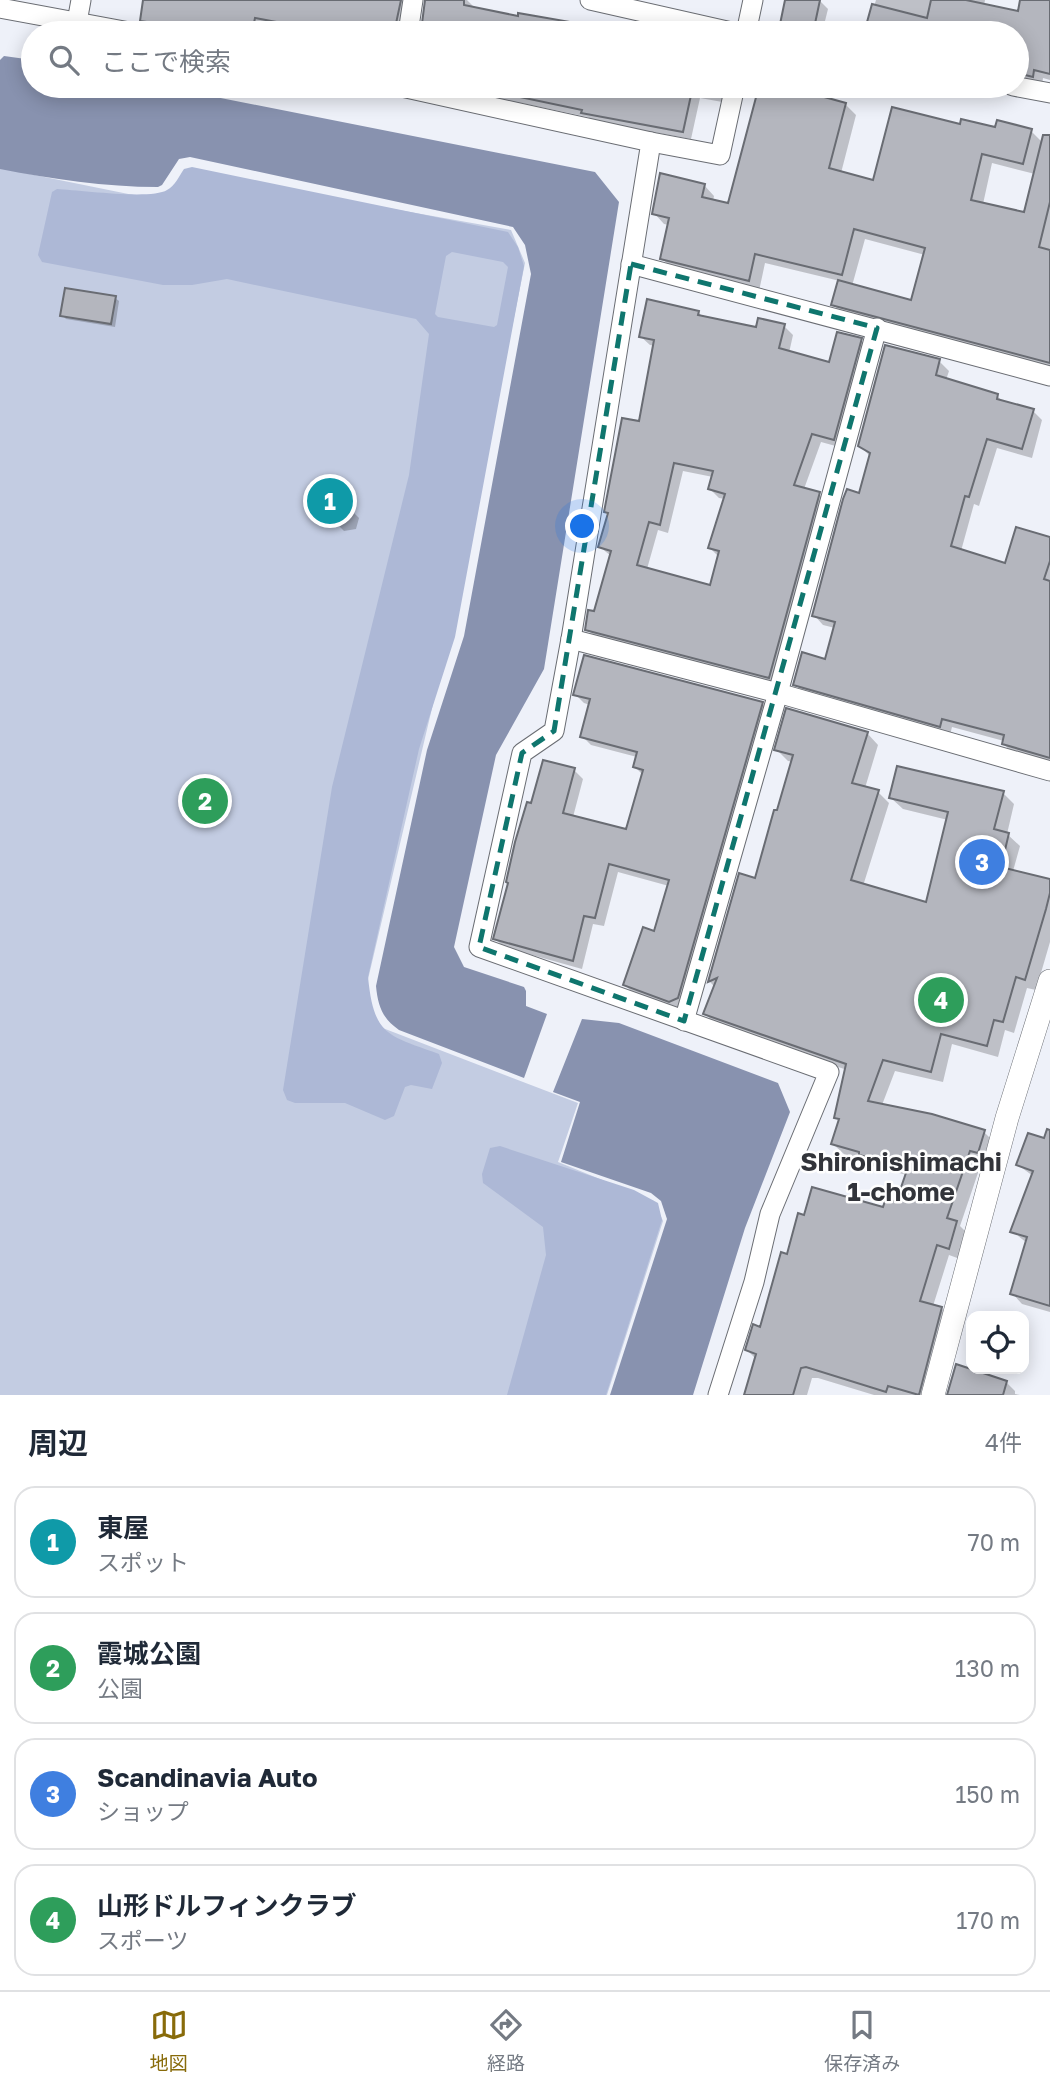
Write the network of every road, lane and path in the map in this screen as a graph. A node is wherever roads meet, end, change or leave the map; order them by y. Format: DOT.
graph roads {
  1 [pos="81,0"];
  2 [pos="414,0"];
  3 [pos="590,0"];
  4 [pos="753,0"];
  5 [pos="0,8"];
  6 [pos="72,21"];
  7 [pos="77,21"];
  8 [pos="410,21"];
  9 [pos="683,21"];
  10 [pos="749,21"];
  11 [pos="1029,89"];
  12 [pos="1050,93"];
  13 [pos="453,98"];
  14 [pos="732,98"];
  15 [pos="651,142"];
  16 [pos="631,264"];
  17 [pos="877,328"];
  18 [pos="1050,376"];
  19 [pos="571,639"];
  20 [pos="778,693"];
  21 [pos="1050,771"];
  22 [pos="1050,981"];
  23 [pos="684,1021"];
  24 [pos="718,1395"];
  25 [pos="933,1395"];
  1 -- 7 [label="street"];
  2 -- 8 [label="street"];
  3 -- 9 [label="street"];
  4 -- 10 [label="street"];
  5 -- 6 [label="street"];
  11 -- 12 [label="street"];
  13 -- 15 [label="street"];
  14 -- 15 [label="street"];
  15 -- 16 [label="street"];
  16 -- 17 [label="street"];
  16 -- 19 [label="street"];
  17 -- 18 [label="street"];
  17 -- 20 [label="street"];
  19 -- 20 [label="street"];
  19 -- 23 [label="street"];
  20 -- 21 [label="street"];
  20 -- 23 [label="street"];
  22 -- 25 [label="street"];
  23 -- 24 [label="street"];
}
